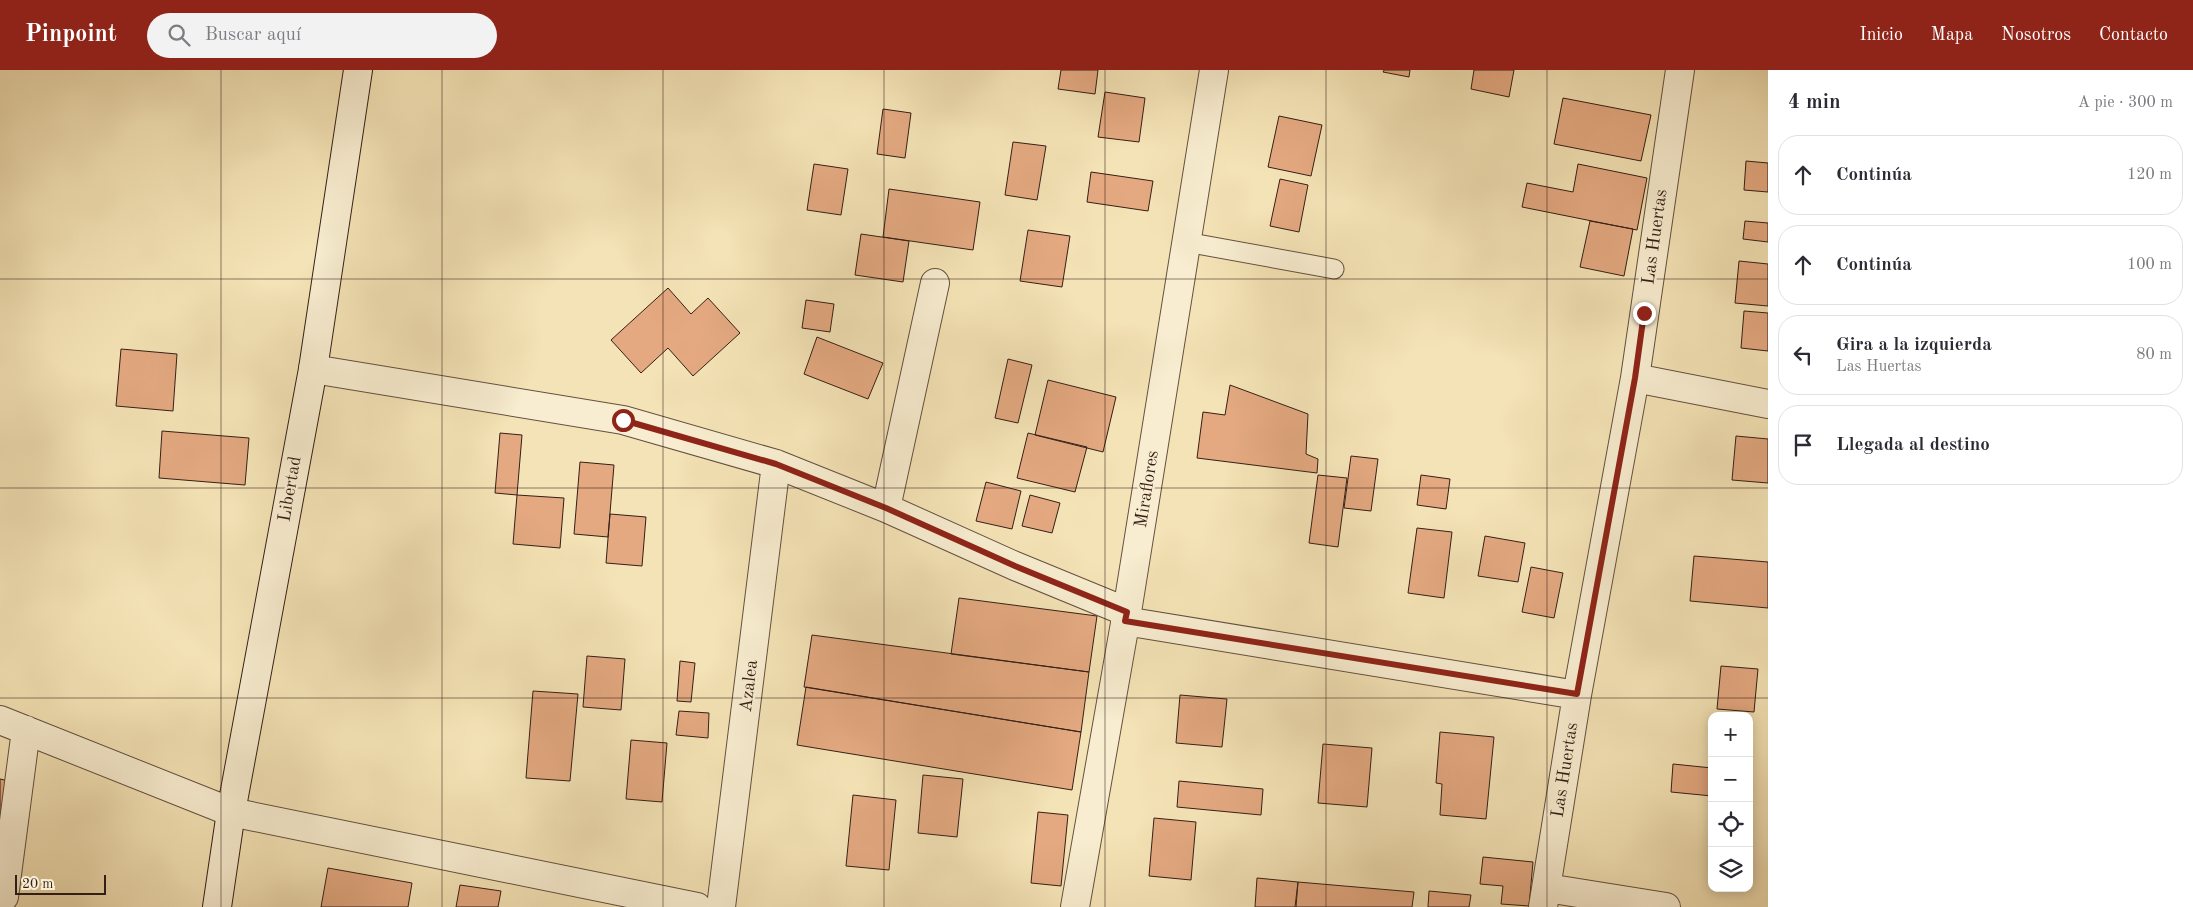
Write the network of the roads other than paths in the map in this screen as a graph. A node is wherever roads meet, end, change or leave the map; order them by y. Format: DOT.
graph roads {
  1 [pos="358,70"];
  2 [pos="1214,70"];
  3 [pos="1680,70"];
  4 [pos="1186,242"];
  5 [pos="1334,269"];
  6 [pos="935,283"];
  7 [pos="312,369"];
  8 [pos="1635,378"];
  9 [pos="1768,404"];
  10 [pos="776,464"];
  11 [pos="886,508"];
  12 [pos="1126,617"];
  13 [pos="1577,694"];
  14 [pos="0,720"];
  15 [pos="26,730"];
  16 [pos="231,812"];
  17 [pos="4,897"];
  18 [pos="1545,898"];
  19 [pos="217,907"];
  20 [pos="697,907"];
  21 [pos="722,907"];
  22 [pos="1075,907"];
  23 [pos="1666,907"];
  1 -- 7 [label="street, Libertad"];
  2 -- 4 [label="street, Miraflores"];
  3 -- 8 [label="street, Las Huertas"];
  4 -- 5 [label="lane"];
  4 -- 12 [label="street, Miraflores"];
  6 -- 11 [label="street"];
  7 -- 10 [label="street"];
  7 -- 16 [label="street, Libertad"];
  8 -- 9 [label="street"];
  8 -- 13 [label="street, Las Huertas"];
  10 -- 11 [label="street"];
  10 -- 21 [label="street, Azalea"];
  11 -- 12 [label="street"];
  12 -- 13 [label="street"];
  12 -- 22 [label="street, Miraflores"];
  13 -- 18 [label="street, Las Huertas"];
  14 -- 15 [label="street"];
  15 -- 16 [label="street"];
  15 -- 17 [label="street"];
  16 -- 19 [label="street, Libertad"];
  16 -- 20 [label="street"];
  18 -- 23 [label="street"];
}
